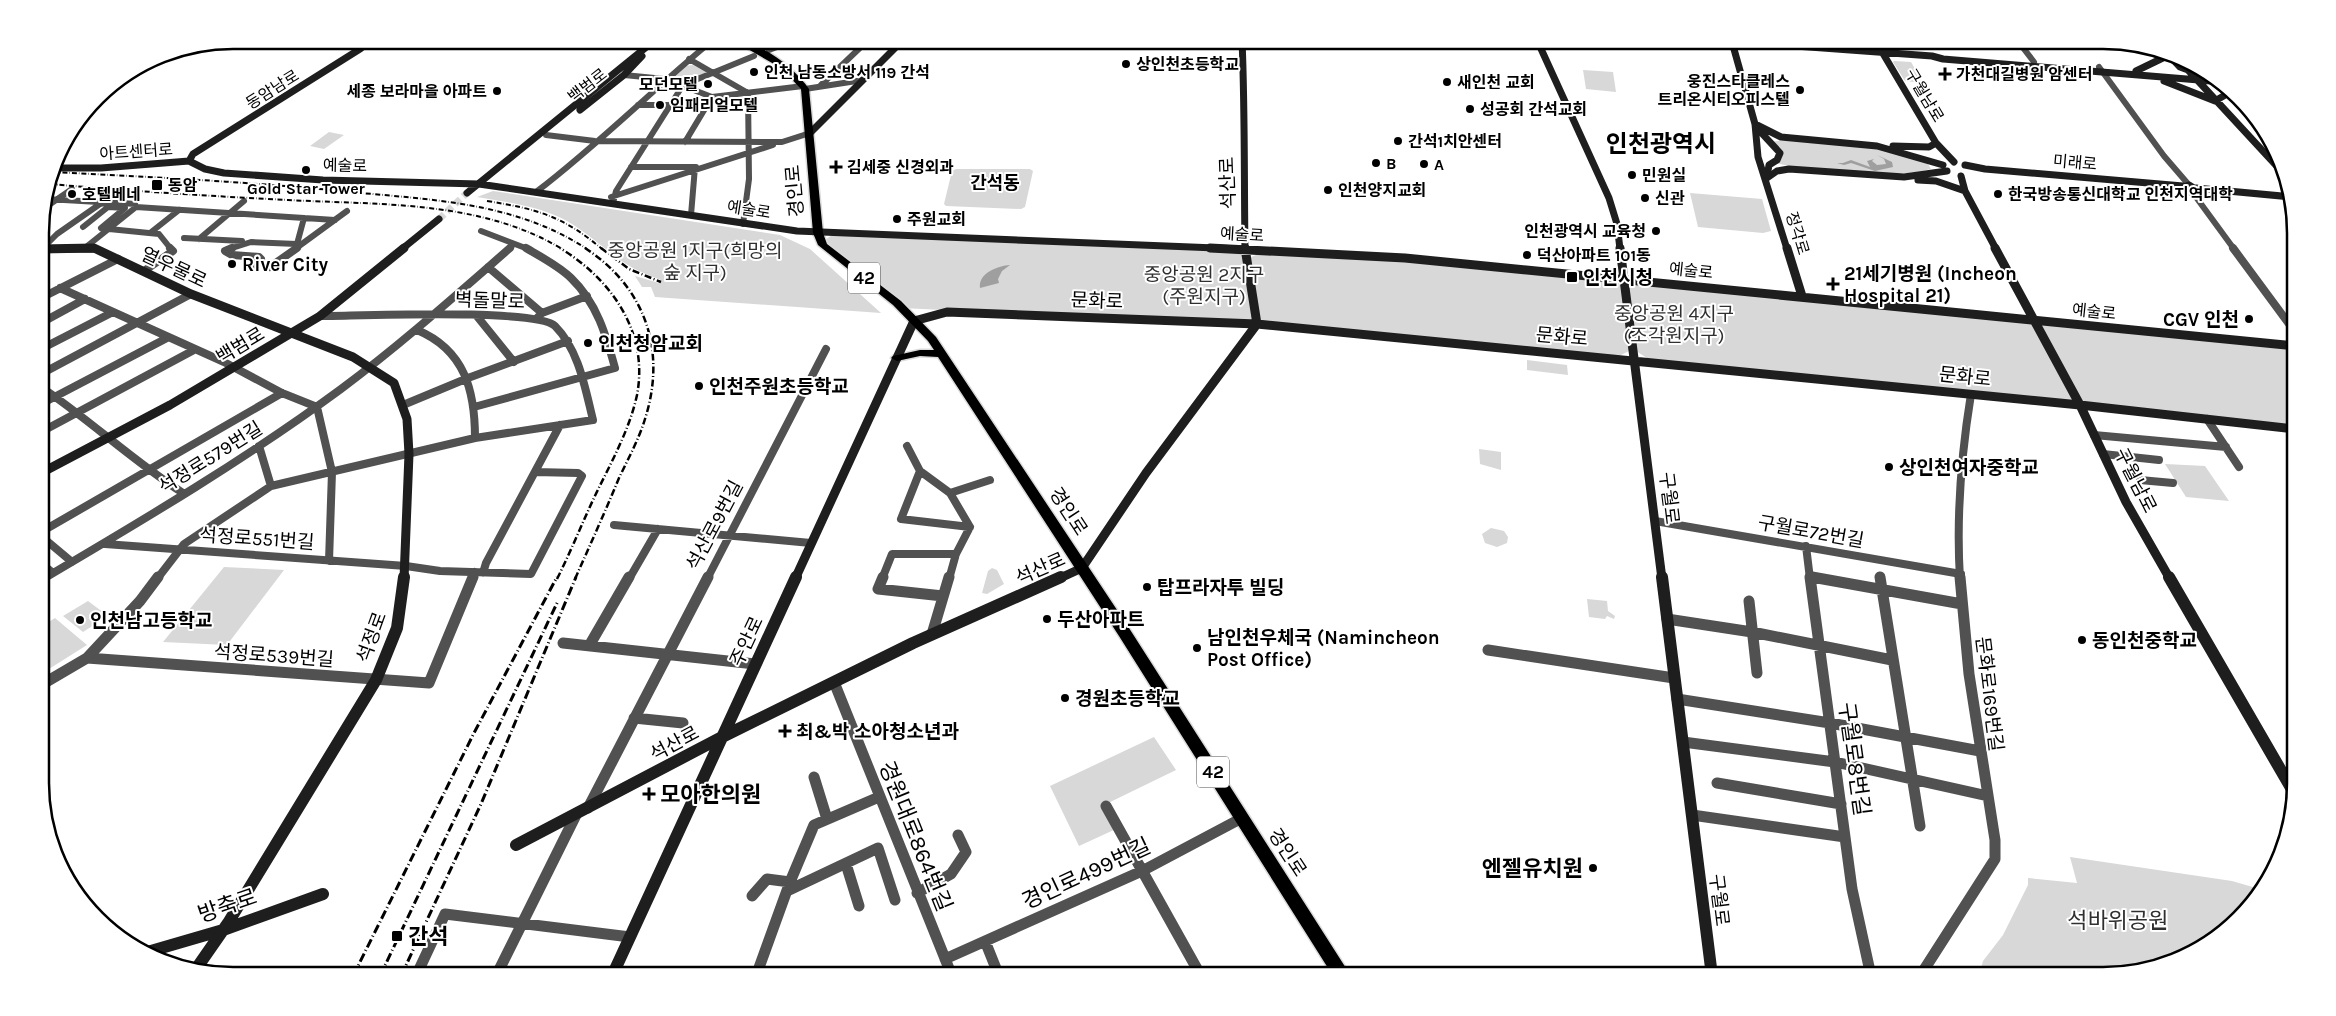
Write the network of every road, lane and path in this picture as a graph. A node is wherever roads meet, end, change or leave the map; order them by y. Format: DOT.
graph roads {
  1 [pos="360,49"];
  2 [pos="637,49"];
  3 [pos="644,49"];
  4 [pos="651,49"];
  5 [pos="701,49"];
  6 [pos="741,49"];
  7 [pos="753,49"];
  8 [pos="858,49"];
  9 [pos="895,49"];
  10 [pos="1242,49"];
  11 [pos="1541,49"];
  12 [pos="1734,49"];
  13 [pos="1827,49"];
  14 [pos="1880,49"];
  15 [pos="2024,49"];
  16 [pos="769,50"];
  17 [pos="1882,53"];
  18 [pos="754,56"];
  19 [pos="1932,56"];
  20 [pos="2161,58"];
  21 [pos="688,59"];
  22 [pos="2034,62"];
  23 [pos="2178,65"];
  24 [pos="2101,70"];
  25 [pos="2191,71"];
  26 [pos="713,73"];
  27 [pos="2137,73"];
  28 [pos="794,74"];
  29 [pos="624,75"];
  30 [pos="2192,75"];
  31 [pos="2200,76"];
  32 [pos="2202,77"];
  33 [pos="665,79"];
  34 [pos="863,80"];
  35 [pos="683,85"];
  36 [pos="821,85"];
  37 [pos="804,88"];
  38 [pos="747,92"];
  39 [pos="2226,95"];
  40 [pos="712,96"];
  41 [pos="2215,101"];
  42 [pos="638,105"];
  43 [pos="670,105"];
  44 [pos="1755,124"];
  45 [pos="810,133"];
  46 [pos="546,135"];
  47 [pos="1795,139"];
  48 [pos="595,141"];
  49 [pos="646,142"];
  50 [pos="685,142"];
  51 [pos="748,142"];
  52 [pos="782,142"];
  53 [pos="1769,142"];
  54 [pos="1936,143"];
  55 [pos="527,144"];
  56 [pos="1756,144"];
  57 [pos="1877,146"];
  58 [pos="748,153"];
  59 [pos="1758,157"];
  60 [pos="1917,157"];
  61 [pos="189,161"];
  62 [pos="1772,162"];
  63 [pos="1954,162"];
  64 [pos="2273,163"];
  65 [pos="1965,165"];
  66 [pos="631,167"];
  67 [pos="60,168"];
  68 [pos="1945,168"];
  69 [pos="694,169"];
  70 [pos="1797,170"];
  71 [pos="1972,174"];
  72 [pos="1923,175"];
  73 [pos="1890,176"];
  74 [pos="1961,176"];
  75 [pos="1766,178"];
  76 [pos="479,184"];
  77 [pos="72,189"];
  78 [pos="2191,189"];
  79 [pos="1965,191"];
  80 [pos="536,192"];
  81 [pos="467,194"];
  82 [pos="2284,196"];
  83 [pos="52,200"];
  84 [pos="57,200"];
  85 [pos="614,200"];
  86 [pos="244,201"];
  87 [pos="2285,201"];
  88 [pos="99,202"];
  89 [pos="51,205"];
  90 [pos="94,208"];
  91 [pos="136,208"];
  92 [pos="106,209"];
  93 [pos="179,210"];
  94 [pos="348,211"];
  95 [pos="230,213"];
  96 [pos="691,215"];
  97 [pos="304,218"];
  98 [pos="439,219"];
  99 [pos="335,220"];
  100 [pos="115,221"];
  101 [pos="743,224"];
  102 [pos="83,227"];
  103 [pos="101,228"];
  104 [pos="109,229"];
  105 [pos="481,231"];
  106 [pos="818,232"];
  107 [pos="150,233"];
  108 [pos="184,238"];
  109 [pos="199,239"];
  110 [pos="249,241"];
  111 [pos="49,242"];
  112 [pos="299,244"];
  113 [pos="514,244"];
  114 [pos="86,247"];
  115 [pos="49,249"];
  116 [pos="1245,249"];
  117 [pos="118,259"];
  118 [pos="256,265"];
  119 [pos="270,267"];
  120 [pos="488,267"];
  121 [pos="144,271"];
  122 [pos="1624,278"];
  123 [pos="60,288"];
  124 [pos="49,294"];
  125 [pos="191,294"];
  126 [pos="587,296"];
  127 [pos="1802,296"];
  128 [pos="85,300"];
  129 [pos="113,312"];
  130 [pos="435,315"];
  131 [pos="476,315"];
  132 [pos="320,316"];
  133 [pos="539,316"];
  134 [pos="49,319"];
  135 [pos="2036,320"];
  136 [pos="914,321"];
  137 [pos="2287,321"];
  138 [pos="136,323"];
  139 [pos="1257,324"];
  140 [pos="417,330"];
  141 [pos="291,334"];
  142 [pos="167,338"];
  143 [pos="568,341"];
  144 [pos="49,345"];
  145 [pos="2287,345"];
  146 [pos="826,349"];
  147 [pos="194,350"];
  148 [pos="942,354"];
  149 [pos="897,358"];
  150 [pos="1635,360"];
  151 [pos="514,362"];
  152 [pos="370,367"];
  153 [pos="234,369"];
  154 [pos="49,370"];
  155 [pos="582,377"];
  156 [pos="468,378"];
  157 [pos="49,392"];
  158 [pos="282,392"];
  159 [pos="1971,394"];
  160 [pos="56,396"];
  161 [pos="49,400"];
  162 [pos="404,405"];
  163 [pos="2080,405"];
  164 [pos="316,407"];
  165 [pos="474,407"];
  166 [pos="78,412"];
  167 [pos="2207,419"];
  168 [pos="560,425"];
  169 [pos="49,428"];
  170 [pos="2287,428"];
  171 [pos="2094,435"];
  172 [pos="110,437"];
  173 [pos="475,438"];
  174 [pos="259,446"];
  175 [pos="907,446"];
  176 [pos="2226,447"];
  177 [pos="409,454"];
  178 [pos="2103,454"];
  179 [pos="2159,460"];
  180 [pos="2239,467"];
  181 [pos="49,469"];
  182 [pos="148,471"];
  183 [pos="920,471"];
  184 [pos="332,472"];
  185 [pos="535,472"];
  186 [pos="990,480"];
  187 [pos="2140,480"];
  188 [pos="2173,483"];
  189 [pos="271,486"];
  190 [pos="183,493"];
  191 [pos="950,493"];
  192 [pos="1655,522"];
  193 [pos="614,525"];
  194 [pos="970,527"];
  195 [pos="49,529"];
  196 [pos="658,529"];
  197 [pos="729,535"];
  198 [pos="49,541"];
  199 [pos="811,543"];
  200 [pos="105,544"];
  201 [pos="1806,546"];
  202 [pos="178,551"];
  203 [pos="956,554"];
  204 [pos="328,560"];
  205 [pos="72,562"];
  206 [pos="406,566"];
  207 [pos="1082,568"];
  208 [pos="49,570"];
  209 [pos="479,572"];
  210 [pos="53,573"];
  211 [pos="1961,574"];
  212 [pos="49,575"];
  213 [pos="1880,576"];
  214 [pos="1810,577"];
  215 [pos="1882,589"];
  216 [pos="944,596"];
  217 [pos="1749,601"];
  218 [pos="1962,604"];
  219 [pos="1667,619"];
  220 [pos="1752,632"];
  221 [pos="932,634"];
  222 [pos="563,643"];
  223 [pos="589,646"];
  224 [pos="1819,646"];
  225 [pos="1488,650"];
  226 [pos="667,654"];
  227 [pos="86,658"];
  228 [pos="1892,660"];
  229 [pos="755,664"];
  230 [pos="1757,673"];
  231 [pos="1674,678"];
  232 [pos="49,680"];
  233 [pos="376,680"];
  234 [pos="834,682"];
  235 [pos="1677,699"];
  236 [pos="634,718"];
  237 [pos="683,723"];
  238 [pos="1830,723"];
  239 [pos="720,738"];
  240 [pos="1905,738"];
  241 [pos="1683,742"];
  242 [pos="1980,751"];
  243 [pos="1835,762"];
  244 [pos="814,777"];
  245 [pos="1912,779"];
  246 [pos="2287,781"];
  247 [pos="1717,783"];
  248 [pos="1988,796"];
  249 [pos="879,797"];
  250 [pos="1841,804"];
  251 [pos="1106,806"];
  252 [pos="582,811"];
  253 [pos="1692,815"];
  254 [pos="1242,818"];
  255 [pos="827,819"];
  256 [pos="1920,826"];
  257 [pos="958,835"];
  258 [pos="1845,837"];
  259 [pos="516,845"];
  260 [pos="846,864"];
  261 [pos="1142,871"];
  262 [pos="788,886"];
  263 [pos="918,893"];
  264 [pos="323,894"];
  265 [pos="752,896"];
  266 [pos="895,900"];
  267 [pos="859,906"];
  268 [pos="523,924"];
  269 [pos="223,930"];
  270 [pos="630,937"];
  271 [pos="984,942"];
  272 [pos="155,950"];
  273 [pos="945,959"];
  274 [pos="199,964"];
  275 [pos="420,967"];
  276 [pos="501,967"];
  277 [pos="616,967"];
  278 [pos="759,967"];
  279 [pos="948,967"];
  280 [pos="995,967"];
  281 [pos="1196,967"];
  282 [pos="1337,967"];
  283 [pos="1711,967"];
  284 [pos="1869,967"];
  285 [pos="1926,967"];
  1 -- 61 [label="main road, 동암남로"];
  2 -- 55 [label="main road, 백범로"];
  3 -- 55 [label="main road, 백범로"];
  4 -- 29 [label="main road, 백범로"];
  5 -- 21 [label="street"];
  6 -- 18 [label="main road"];
  7 -- 28 [label="main road"];
  8 -- 36 [label="street"];
  9 -- 34 [label="main road"];
  10 -- 116 [label="main road, 석산로"];
  11 -- 122 [label="main road, 구월로"];
  12 -- 44 [label="main road"];
  13 -- 17 [label="main road"];
  14 -- 17 [label="main road, 구월남로"];
  15 -- 22 [label="street"];
  16 -- 28 [label="main road"];
  17 -- 19 [label="main road"];
  17 -- 54 [label="main road, 구월남로"];
  18 -- 26 [label="street"];
  18 -- 28 [label="main road"];
  19 -- 22 [label="main road"];
  19 -- 24 [label="main road"];
  20 -- 27 [label="main road"];
  21 -- 26 [label="street"];
  21 -- 33 [label="street"];
  22 -- 24 [label="main road"];
  23 -- 30 [label="main road"];
  24 -- 27 [label="main road"];
  24 -- 78 [label="street"];
  25 -- 30 [label="main road"];
  26 -- 35 [label="street"];
  26 -- 38 [label="street"];
  27 -- 30 [label="main road"];
  27 -- 41 [label="main road"];
  28 -- 37 [label="main road"];
  29 -- 33 [label="street"];
  29 -- 46 [label="main road, 백범로"];
  30 -- 31 [label="main road"];
  30 -- 32 [label="main road"];
  30 -- 41 [label="main road"];
  33 -- 35 [label="street"];
  33 -- 42 [label="street"];
  34 -- 36 [label="street"];
  34 -- 45 [label="main road"];
  35 -- 40 [label="street"];
  35 -- 43 [label="street"];
  36 -- 37 [label="street"];
  37 -- 38 [label="street"];
  37 -- 45 [label="main road, 경인로"];
  38 -- 40 [label="street"];
  38 -- 51 [label="street"];
  39 -- 41 [label="main road"];
  40 -- 50 [label="street"];
  41 -- 64 [label="main road"];
  42 -- 43 [label="street"];
  42 -- 48 [label="street"];
  43 -- 49 [label="street"];
  44 -- 47 [label="main road"];
  44 -- 53 [label="main road"];
  44 -- 56 [label="main road, 정각로"];
  45 -- 52 [label="street"];
  45 -- 106 [label="main road, 경인로"];
  46 -- 48 [label="street"];
  46 -- 55 [label="main road, 백범로"];
  47 -- 53 [label="main road"];
  47 -- 57 [label="main road"];
  48 -- 49 [label="street"];
  48 -- 80 [label="street"];
  49 -- 50 [label="street"];
  49 -- 66 [label="street"];
  50 -- 51 [label="street"];
  51 -- 52 [label="street"];
  51 -- 58 [label="street"];
  52 -- 58 [label="street"];
  53 -- 56 [label="main road"];
  53 -- 62 [label="main road"];
  54 -- 57 [label="main road"];
  54 -- 63 [label="main road, 구월남로"];
  55 -- 76 [label="main road, 백범로"];
  56 -- 59 [label="main road, 정각로"];
  57 -- 60 [label="main road"];
  58 -- 69 [label="street"];
  58 -- 101 [label="street"];
  59 -- 62 [label="main road"];
  59 -- 75 [label="main road, 정각로"];
  60 -- 68 [label="main road"];
  60 -- 72 [label="main road"];
  61 -- 67 [label="main road, 아트센터로"];
  61 -- 76 [label="main road, 예술로"];
  62 -- 70 [label="main road"];
  62 -- 75 [label="main road"];
  63 -- 65 [label="main road, 미래로"];
  63 -- 68 [label="main road"];
  65 -- 71 [label="main road"];
  65 -- 78 [label="main road, 미래로"];
  66 -- 69 [label="street"];
  66 -- 85 [label="street"];
  68 -- 72 [label="main road"];
  68 -- 74 [label="main road"];
  69 -- 85 [label="street"];
  69 -- 96 [label="street"];
  70 -- 73 [label="main road"];
  70 -- 75 [label="main road"];
  71 -- 74 [label="main road, 미래로"];
  71 -- 78 [label="main road, 미래로"];
  72 -- 73 [label="main road"];
  73 -- 79 [label="main road"];
  74 -- 79 [label="main road, 구월남로"];
  75 -- 127 [label="main road, 정각로"];
  76 -- 80 [label="main road, 예술로"];
  76 -- 81 [label="main road, 백범로"];
  77 -- 84 [label="street"];
  78 -- 82 [label="main road, 미래로"];
  78 -- 87 [label="main road, 미래로"];
  78 -- 137 [label="street"];
  79 -- 135 [label="main road, 구월남로"];
  80 -- 85 [label="main road, 예술로"];
  83 -- 84 [label="street"];
  84 -- 88 [label="street"];
  84 -- 89 [label="street"];
  85 -- 96 [label="main road, 예술로"];
  86 -- 95 [label="street"];
  90 -- 91 [label="street"];
  90 -- 92 [label="street"];
  90 -- 111 [label="street"];
  91 -- 93 [label="street"];
  91 -- 100 [label="street"];
  92 -- 100 [label="street"];
  92 -- 102 [label="street"];
  93 -- 95 [label="street"];
  93 -- 107 [label="street"];
  94 -- 99 [label="street"];
  95 -- 97 [label="street"];
  95 -- 109 [label="street"];
  96 -- 101 [label="main road, 예술로"];
  97 -- 99 [label="street"];
  97 -- 112 [label="street"];
  98 -- 132 [label="main road, 백범로"];
  99 -- 112 [label="street"];
  100 -- 103 [label="street"];
  100 -- 104 [label="street"];
  101 -- 106 [label="main road, 예술로"];
  104 -- 107 [label="street"];
  104 -- 114 [label="street"];
  105 -- 113 [label="street"];
  106 -- 116 [label="main road, 예술로"];
  106 -- 136 [label="main road, 경인로 / 42"];
  107 -- 121 [label="street"];
  108 -- 109 [label="street"];
  109 -- 110 [label="street"];
  110 -- 112 [label="street"];
  110 -- 118 [label="street"];
  112 -- 119 [label="street"];
  113 -- 120 [label="street, 석정로579번길"];
  113 -- 126 [label="street"];
  114 -- 115 [label="main road, 열우물로"];
  114 -- 117 [label="main road, 열우물로"];
  116 -- 122 [label="main road, 예술로"];
  116 -- 139 [label="main road, 석산로"];
  117 -- 121 [label="main road, 열우물로"];
  117 -- 123 [label="street"];
  120 -- 130 [label="street, 석정로579번길"];
  120 -- 133 [label="street"];
  121 -- 125 [label="main road, 열우물로"];
  122 -- 127 [label="main road, 예술로"];
  122 -- 150 [label="main road, 구월로"];
  123 -- 124 [label="street"];
  123 -- 128 [label="street"];
  125 -- 138 [label="street"];
  125 -- 141 [label="main road, 열우물로"];
  126 -- 133 [label="street"];
  126 -- 155 [label="street"];
  127 -- 135 [label="main road, 예술로"];
  128 -- 129 [label="street"];
  128 -- 134 [label="street"];
  129 -- 138 [label="street"];
  129 -- 144 [label="street"];
  130 -- 131 [label="street, 벽돌말로"];
  130 -- 132 [label="street, 벽돌말로"];
  130 -- 140 [label="street, 석정로579번길"];
  131 -- 133 [label="street, 벽돌말로"];
  131 -- 151 [label="street"];
  132 -- 141 [label="main road, 백범로"];
  133 -- 143 [label="street, 벽돌말로"];
  135 -- 145 [label="main road, 예술로"];
  135 -- 163 [label="main road, 구월남로"];
  136 -- 139 [label="main road, 문화로"];
  136 -- 148 [label="main road, 경인로 / 42"];
  136 -- 149 [label="main road, 주안로"];
  138 -- 142 [label="street"];
  138 -- 154 [label="street"];
  139 -- 150 [label="main road, 문화로"];
  139 -- 207 [label="main road, 석산로"];
  140 -- 152 [label="street, 석정로579번길"];
  140 -- 156 [label="street"];
  141 -- 152 [label="main road, 석정로"];
  141 -- 153 [label="main road, 백범로"];
  142 -- 147 [label="street"];
  142 -- 160 [label="street"];
  143 -- 151 [label="street"];
  143 -- 155 [label="street, 벽돌말로"];
  146 -- 197 [label="street, 석산로9번길"];
  147 -- 153 [label="street"];
  147 -- 166 [label="street"];
  148 -- 149 [label="main road"];
  148 -- 207 [label="main road, 경인로 / 42"];
  149 -- 199 [label="main road, 주안로"];
  150 -- 159 [label="main road, 문화로"];
  150 -- 192 [label="main road, 구월로"];
  151 -- 156 [label="street"];
  152 -- 162 [label="main road, 석정로"];
  152 -- 164 [label="street, 석정로579번길"];
  153 -- 158 [label="street"];
  153 -- 172 [label="main road, 백범로"];
  155 -- 165 [label="street"];
  155 -- 168 [label="street, 벽돌말로"];
  156 -- 162 [label="street"];
  156 -- 165 [label="street"];
  157 -- 160 [label="street"];
  158 -- 164 [label="street"];
  158 -- 182 [label="street"];
  159 -- 163 [label="main road, 문화로"];
  159 -- 211 [label="street, 문화로169번길"];
  160 -- 161 [label="street"];
  160 -- 166 [label="street"];
  162 -- 177 [label="main road, 석정로"];
  163 -- 167 [label="main road, 문화로"];
  163 -- 171 [label="main road, 구월남로"];
  164 -- 174 [label="street, 석정로579번길"];
  164 -- 184 [label="street"];
  165 -- 173 [label="street"];
  166 -- 169 [label="street"];
  166 -- 172 [label="street"];
  167 -- 170 [label="main road, 문화로"];
  167 -- 176 [label="street"];
  168 -- 173 [label="street"];
  168 -- 185 [label="street"];
  171 -- 176 [label="street"];
  171 -- 178 [label="main road, 구월남로"];
  172 -- 181 [label="main road, 백범로"];
  172 -- 182 [label="street"];
  173 -- 177 [label="street"];
  174 -- 189 [label="street"];
  174 -- 190 [label="street, 석정로579번길"];
  175 -- 183 [label="street"];
  176 -- 180 [label="street"];
  177 -- 184 [label="street"];
  177 -- 206 [label="main road, 석정로"];
  178 -- 179 [label="street"];
  178 -- 246 [label="main road, 구월남로"];
  182 -- 190 [label="street"];
  182 -- 195 [label="street"];
  183 -- 191 [label="street"];
  183 -- 194 [label="street"];
  184 -- 189 [label="street"];
  184 -- 204 [label="street"];
  185 -- 209 [label="street"];
  185 -- 209 [label="street, 석정로551번길"];
  186 -- 191 [label="street"];
  187 -- 188 [label="street"];
  189 -- 202 [label="street"];
  190 -- 200 [label="street, 석정로579번길"];
  191 -- 194 [label="street"];
  192 -- 201 [label="street, 구월로72번길"];
  192 -- 219 [label="main road, 구월로"];
  193 -- 196 [label="street"];
  194 -- 203 [label="street"];
  196 -- 197 [label="street"];
  196 -- 223 [label="street"];
  197 -- 199 [label="street"];
  197 -- 226 [label="street, 석산로9번길"];
  198 -- 205 [label="street"];
  199 -- 229 [label="main road, 주안로"];
  200 -- 202 [label="street, 석정로551번길"];
  200 -- 205 [label="street, 석정로579번길"];
  201 -- 211 [label="street, 구월로72번길"];
  201 -- 214 [label="street, 구월로8번길"];
  202 -- 204 [label="street, 석정로551번길"];
  202 -- 227 [label="street"];
  203 -- 216 [label="street"];
  203 -- 216 [label="street"];
  204 -- 206 [label="street, 석정로551번길"];
  205 -- 210 [label="street, 석정로579번길"];
  206 -- 209 [label="street, 석정로551번길"];
  206 -- 233 [label="main road, 석정로"];
  207 -- 221 [label="main road, 석산로"];
  207 -- 254 [label="main road, 경인로 / 42"];
  208 -- 210 [label="street"];
  209 -- 233 [label="street, 석정로539번길"];
  210 -- 212 [label="street, 석정로579번길"];
  211 -- 218 [label="street, 문화로169번길"];
  213 -- 215 [label="street"];
  214 -- 215 [label="street"];
  214 -- 224 [label="street, 구월로8번길"];
  215 -- 218 [label="street"];
  215 -- 228 [label="street"];
  216 -- 221 [label="street"];
  217 -- 220 [label="street"];
  218 -- 242 [label="street, 문화로169번길"];
  219 -- 220 [label="street"];
  219 -- 231 [label="main road, 구월로"];
  220 -- 224 [label="street"];
  220 -- 230 [label="street"];
  221 -- 234 [label="main road, 석산로"];
  222 -- 223 [label="street"];
  223 -- 226 [label="street"];
  224 -- 228 [label="street"];
  224 -- 238 [label="street, 구월로8번길"];
  225 -- 231 [label="street"];
  226 -- 229 [label="street"];
  226 -- 236 [label="street, 석산로9번길"];
  227 -- 232 [label="street"];
  227 -- 233 [label="street, 석정로539번길"];
  228 -- 240 [label="street"];
  229 -- 239 [label="main road, 주안로"];
  231 -- 235 [label="main road, 구월로"];
  233 -- 269 [label="main road, 석정로"];
  234 -- 239 [label="main road, 석산로"];
  234 -- 249 [label="street, 경원대로864번길"];
  235 -- 238 [label="street"];
  235 -- 241 [label="main road, 구월로"];
  236 -- 237 [label="street"];
  236 -- 252 [label="street, 석산로9번길"];
  238 -- 240 [label="street"];
  238 -- 243 [label="street, 구월로8번길"];
  239 -- 252 [label="main road, 석산로"];
  239 -- 270 [label="main road, 주안로"];
  240 -- 242 [label="street"];
  240 -- 245 [label="street"];
  241 -- 243 [label="street"];
  241 -- 253 [label="main road, 구월로"];
  242 -- 248 [label="street, 문화로169번길"];
  243 -- 245 [label="street"];
  243 -- 250 [label="street, 구월로8번길"];
  244 -- 255 [label="street"];
  245 -- 248 [label="street"];
  245 -- 256 [label="street"];
  247 -- 250 [label="street"];
  248 -- 285 [label="street, 문화로169번길"];
  249 -- 255 [label="street"];
  249 -- 263 [label="street, 경원대로864번길"];
  250 -- 258 [label="street, 구월로8번길"];
  251 -- 261 [label="street"];
  252 -- 259 [label="main road, 석산로"];
  252 -- 268 [label="street, 석산로9번길"];
  253 -- 258 [label="street"];
  253 -- 283 [label="main road, 구월로"];
  254 -- 261 [label="street, 경인로499번길"];
  254 -- 282 [label="main road, 경인로 / 42"];
  255 -- 262 [label="street"];
  257 -- 263 [label="street"];
  258 -- 284 [label="street, 구월로8번길"];
  260 -- 262 [label="street"];
  260 -- 266 [label="street"];
  260 -- 267 [label="street"];
  261 -- 271 [label="street, 경인로499번길"];
  261 -- 281 [label="street"];
  262 -- 265 [label="street"];
  262 -- 278 [label="street"];
  263 -- 273 [label="street, 경원대로864번길"];
  264 -- 269 [label="main road, 방축로"];
  268 -- 270 [label="street"];
  268 -- 275 [label="street"];
  268 -- 276 [label="street, 석산로9번길"];
  269 -- 272 [label="main road, 방축로"];
  269 -- 274 [label="main road, 석정로"];
  270 -- 277 [label="main road, 주안로"];
  271 -- 273 [label="street, 경인로499번길"];
  271 -- 280 [label="street"];
  273 -- 279 [label="street, 경원대로864번길"];
}
